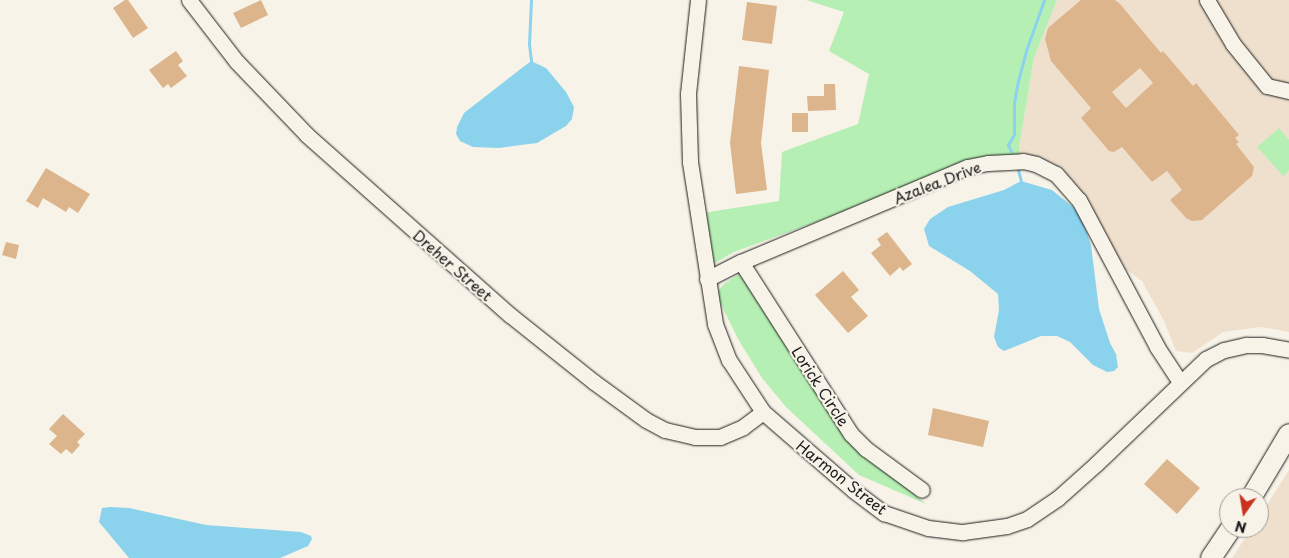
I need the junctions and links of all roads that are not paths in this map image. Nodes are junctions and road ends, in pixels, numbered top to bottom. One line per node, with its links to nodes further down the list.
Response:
1 (189, 0): 9 (street, Dreher Street)
2 (698, 0): 6 (street, Harmon Street)
3 (1207, 0): 4 (street)
4 (1289, 91)
5 (741, 262): 6 (street, Azalea Drive); 8 (street, Azalea Drive); 12 (street, Lorick Circle)
6 (707, 279): 9 (street, Harmon Street)
7 (1289, 350): 8 (street, Harmon Street)
8 (1180, 382): 9 (street, Harmon Street)
9 (763, 412)
10 (1287, 443): 11 (main road)
11 (1257, 488)
12 (922, 490)
13 (1225, 538): 14 (main road)
14 (1212, 558)

